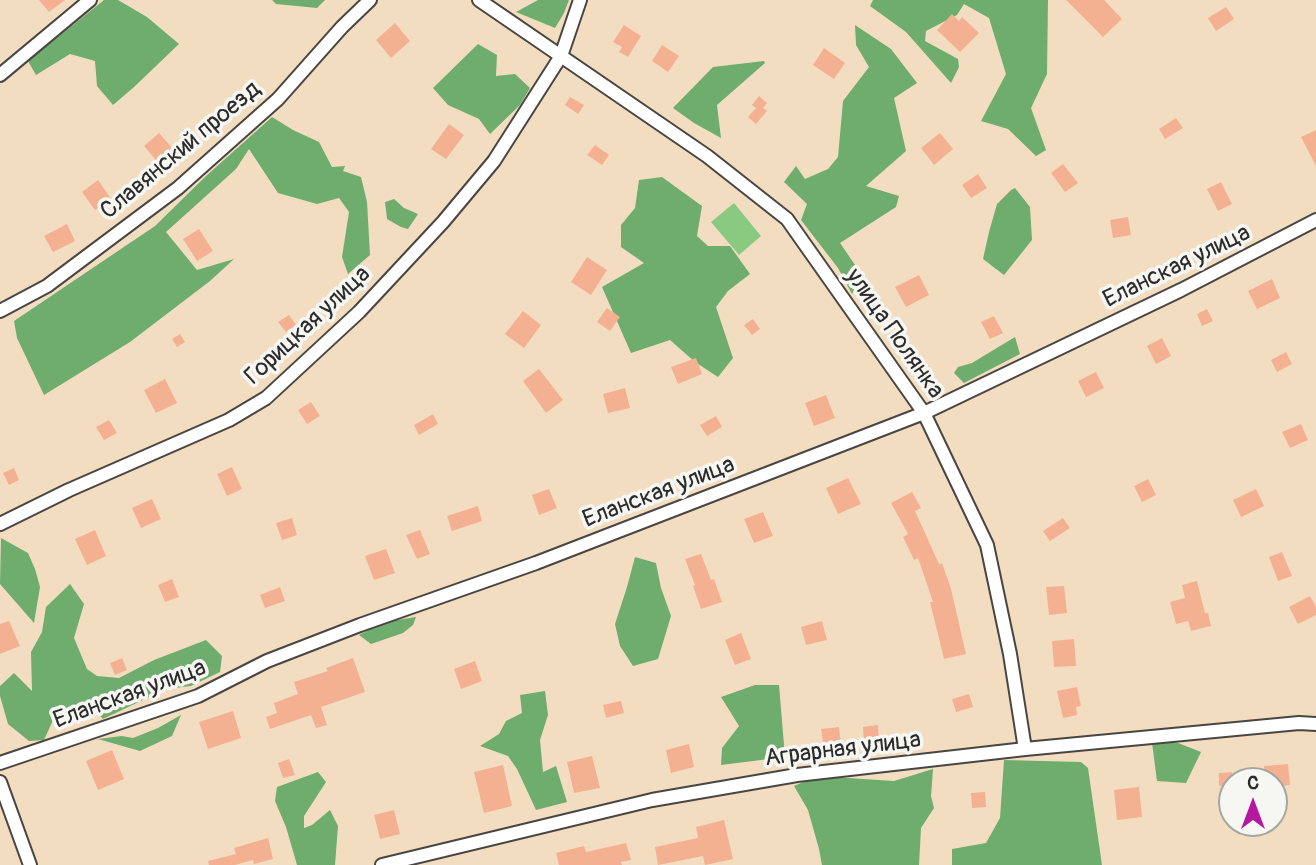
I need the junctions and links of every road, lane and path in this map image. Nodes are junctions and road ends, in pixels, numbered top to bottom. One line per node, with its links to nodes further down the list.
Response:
1 (90, 0): 6 (street)
2 (370, 0): 8 (street, Славянский проезд)
3 (479, 0): 5 (street, улица Полянка)
4 (580, 0): 5 (street)
5 (561, 56): 9 (street, улица Полянка); 10 (street, Горицкая улица)
6 (0, 75)
7 (1316, 220): 9 (street, Еланская улица)
8 (0, 311)
9 (924, 413): 12 (street, улица Полянка); 13 (street, Еланская улица)
10 (0, 524)
11 (1316, 724): 12 (street, Аграрная улица)
12 (1025, 749): 16 (street, Аграрная улица)
13 (0, 763)
14 (0, 782): 15 (street)
15 (30, 865)
16 (382, 865)

